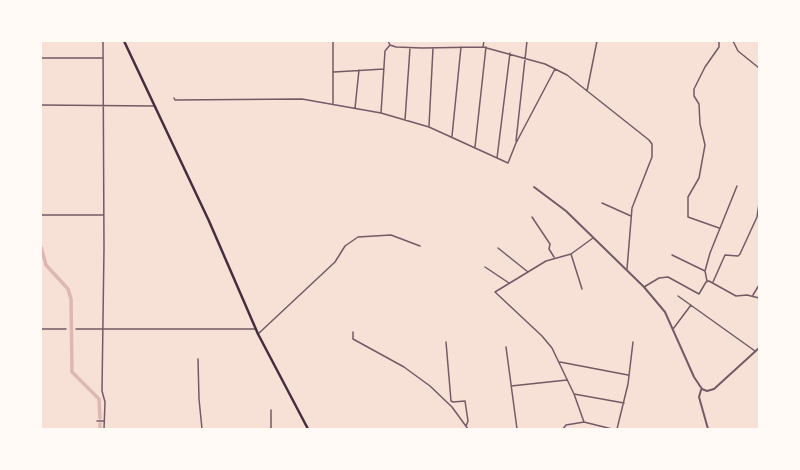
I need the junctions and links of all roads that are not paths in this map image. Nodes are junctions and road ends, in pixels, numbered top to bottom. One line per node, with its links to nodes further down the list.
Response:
1 (103, 41): 19 (street)
2 (124, 41): 30 (main road)
3 (333, 41): 24 (street)
4 (388, 41): 10 (street)
5 (484, 41): 12 (street)
6 (527, 41): 17 (street)
7 (597, 41): 25 (street)
8 (719, 41): 47 (street)
9 (733, 41): 20 (street)
10 (390, 45): 13 (street); 21 (street)
11 (461, 47): 12 (street); 14 (street); 35 (street)
12 (483, 47): 15 (street)
13 (410, 48): 14 (street); 33 (street)
14 (433, 48): 34 (street)
15 (486, 48): 16 (street); 37 (street)
16 (510, 53): 17 (street); 38 (street)
17 (524, 57): 22 (street); 36 (street)
18 (41, 58): 19 (street)
19 (103, 58): 29 (street)
20 (759, 68)
21 (384, 69): 23 (street); 32 (street)
22 (555, 69): 25 (street); 36 (street)
23 (359, 70): 24 (street); 31 (street)
24 (334, 72): 27 (street)
25 (587, 91): 45 (street)
26 (174, 98): 27 (street)
27 (333, 103): 31 (street)
28 (41, 105): 29 (street)
29 (104, 105): 30 (street); 44 (street)
30 (154, 106): 72 (main road)
31 (355, 108): 32 (street)
32 (381, 112): 33 (street)
33 (405, 120): 34 (street)
34 (429, 127): 35 (street)
35 (452, 137): 37 (street)
36 (516, 143): 38 (street)
37 (475, 147): 38 (street)
38 (497, 158)
39 (737, 186): 47 (street)
40 (534, 187): 48 (street)
41 (602, 202): 45 (street)
42 (759, 203): 59 (street)
43 (41, 215): 44 (street)
44 (104, 215): 68 (street)
45 (631, 216): 55 (street)
46 (532, 217): 53 (street)
47 (719, 228): 56 (street)
48 (594, 238): 51 (street); 55 (street)
49 (420, 246): 75 (street)
50 (498, 248): 57 (street)
51 (571, 254): 53 (street); 63 (street)
52 (672, 255): 56 (street)
53 (554, 257): 57 (street)
54 (485, 266): 60 (street)
55 (627, 269): 62 (street)
56 (705, 271): 58 (street)
57 (528, 272): 60 (street)
58 (707, 281): 59 (street); 62 (street)
59 (713, 282): 65 (street)
60 (509, 283): 82 (street)
61 (759, 285): 65 (street)
62 (644, 287): 73 (street)
63 (582, 289)
64 (678, 296): 67 (street)
65 (753, 296): 66 (street)
66 (759, 298)
67 (691, 305): 73 (street); 80 (street)
68 (103, 328): 71 (street); 72 (street); 91 (street)
69 (41, 329): 70 (street)
70 (66, 329)
71 (76, 329)
72 (256, 329): 75 (main road)
73 (673, 329): 86 (street)
74 (353, 332): 93 (street)
75 (258, 334): 97 (main road)
76 (446, 342): 93 (street)
77 (633, 342): 83 (street)
78 (506, 347): 85 (street)
79 (759, 348): 80 (street)
80 (755, 351): 86 (street)
81 (198, 359): 95 (street)
82 (560, 362): 83 (street); 84 (street)
83 (629, 375): 88 (street)
84 (567, 380): 85 (street); 87 (street)
85 (511, 386): 99 (street)
86 (702, 389): 103 (street)
87 (574, 394): 88 (street); 92 (street)
88 (624, 403): 102 (street)
89 (271, 410): 96 (street)
90 (97, 421): 91 (street)
91 (104, 421): 94 (street)
92 (584, 422): 100 (street); 101 (street)
93 (466, 426): 98 (street)
94 (104, 429)
95 (202, 429)
96 (271, 429)
97 (308, 429)
98 (468, 429)
99 (517, 429)
100 (563, 429)
101 (612, 429)
102 (617, 429)
103 (708, 429)

